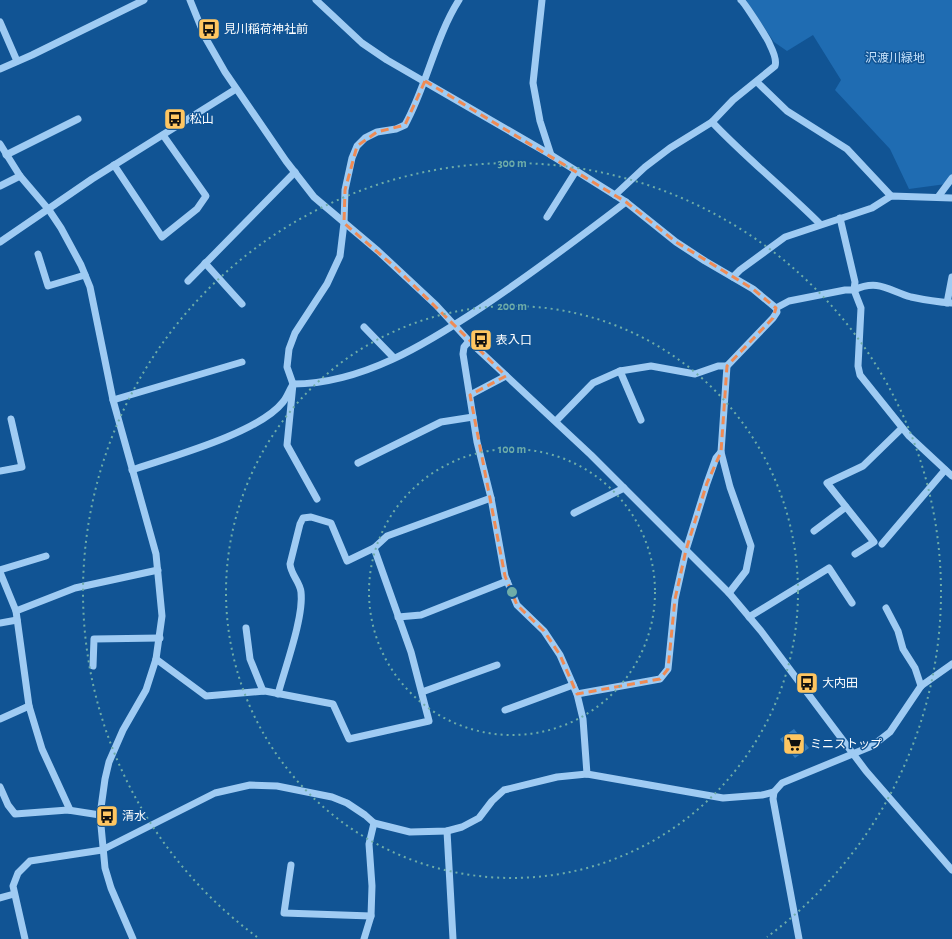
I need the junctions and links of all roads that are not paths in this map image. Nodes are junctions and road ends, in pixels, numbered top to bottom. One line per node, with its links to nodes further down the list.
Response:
1 (144, 0): 8 (street)
2 (190, 0): 12 (street)
3 (316, 0): 10 (street)
4 (459, 0): 10 (street)
5 (542, 0): 18 (street)
6 (741, 0): 11 (street)
7 (0, 22): 8 (street)
8 (17, 62): 9 (street)
9 (0, 69)
10 (425, 81): 18 (street); 33 (street)
11 (757, 82): 14 (street); 26 (street)
12 (236, 89): 15 (street); 21 (street)
13 (78, 119): 17 (street)
14 (712, 122): 25 (street); 34 (street)
15 (163, 135): 19 (street); 19 (street)
16 (0, 144): 17 (street)
17 (6, 155): 22 (street)
18 (551, 155): 20 (street)
19 (114, 165): 30 (street)
20 (576, 171): 25 (street); 31 (street)
21 (295, 172): 33 (street); 37 (street)
22 (20, 176): 24 (street); 30 (street)
23 (952, 178): 27 (street)
24 (0, 186)
25 (615, 195): 29 (street)
26 (891, 196): 27 (street); 32 (street)
27 (938, 197): 28 (street)
28 (952, 198)
29 (626, 202): 39 (street); 46 (street)
30 (49, 210): 35 (street); 38 (street)
31 (547, 217)
32 (840, 218): 34 (street); 42 (street)
33 (344, 223): 46 (street); 54 (street)
34 (820, 224): 39 (street)
35 (0, 242)
36 (38, 254): 38 (street)
37 (205, 263): 41 (street); 44 (street)
38 (85, 275): 56 (street)
39 (734, 277): 45 (street)
40 (952, 277): 43 (street)
41 (188, 281)
42 (854, 290): 43 (street); 45 (street); 61 (street)
43 (950, 303)
44 (242, 304)
45 (776, 308): 51 (street)
46 (454, 325): 48 (street); 49 (street)
47 (364, 327): 49 (street)
48 (469, 341): 53 (street); 55 (street)
49 (393, 357): 54 (street)
50 (242, 362): 56 (street)
51 (727, 366): 52 (street); 62 (street)
52 (620, 371): 59 (street); 60 (street)
53 (506, 376): 55 (street); 60 (street)
54 (293, 384): 65 (street); 70 (street)
55 (470, 395): 57 (street)
56 (113, 400): 65 (street)
57 (473, 417): 63 (street); 69 (street)
58 (11, 419): 64 (street)
59 (641, 420)
60 (556, 421): 68 (street)
61 (902, 428): 66 (street); 71 (street)
62 (721, 452): 76 (street); 83 (street)
63 (358, 463)
64 (0, 470)
65 (132, 470): 79 (street)
66 (944, 470): 67 (street); 74 (street)
67 (952, 476)
68 (624, 488): 72 (street); 76 (street)
69 (491, 498): 75 (street); 82 (street)
70 (317, 499)
71 (846, 507): 73 (street); 77 (street)
72 (574, 513)
73 (814, 531)
74 (882, 544)
75 (374, 548): 87 (street); 101 (street)
76 (686, 550): 83 (street); 102 (street)
77 (855, 554)
78 (46, 556): 80 (street)
79 (158, 570): 86 (street); 92 (street)
80 (0, 571): 81 (street)
81 (1, 579): 86 (street)
82 (506, 581): 87 (street); 97 (street)
83 (729, 593): 88 (street)
84 (852, 603): 88 (street)
85 (886, 608): 98 (street)
86 (16, 611): 89 (street)
87 (398, 617): 100 (street)
88 (749, 617): 106 (street)
89 (17, 620): 90 (street); 103 (street)
90 (0, 623)
91 (246, 628): 99 (street)
92 (160, 638): 93 (street); 96 (street)
93 (156, 659): 99 (street); 111 (street)
94 (952, 664): 98 (street)
95 (497, 665): 100 (street)
96 (93, 666)
97 (573, 685): 102 (street); 104 (street)
98 (921, 686): 106 (street)
99 (263, 691): 101 (street)
100 (422, 692): 101 (street)
101 (278, 694)
102 (577, 694): 107 (street)
103 (28, 706): 105 (street); 110 (street)
104 (505, 710)
105 (0, 719)
106 (853, 755): 109 (street); 116 (street)
107 (587, 774): 109 (street); 113 (street)
108 (0, 787): 110 (street)
109 (774, 792): 124 (street)
110 (70, 810): 111 (street)
111 (100, 815): 114 (street)
112 (374, 823): 113 (street); 114 (street); 119 (street)
113 (447, 831): 123 (street)
114 (102, 850): 117 (street); 121 (street)
115 (291, 865): 119 (street)
116 (952, 870)
117 (14, 894): 118 (street); 120 (street)
118 (0, 898)
119 (371, 916): 122 (street)
120 (25, 939)
121 (133, 939)
122 (364, 939)
123 (453, 939)
124 (798, 939)

